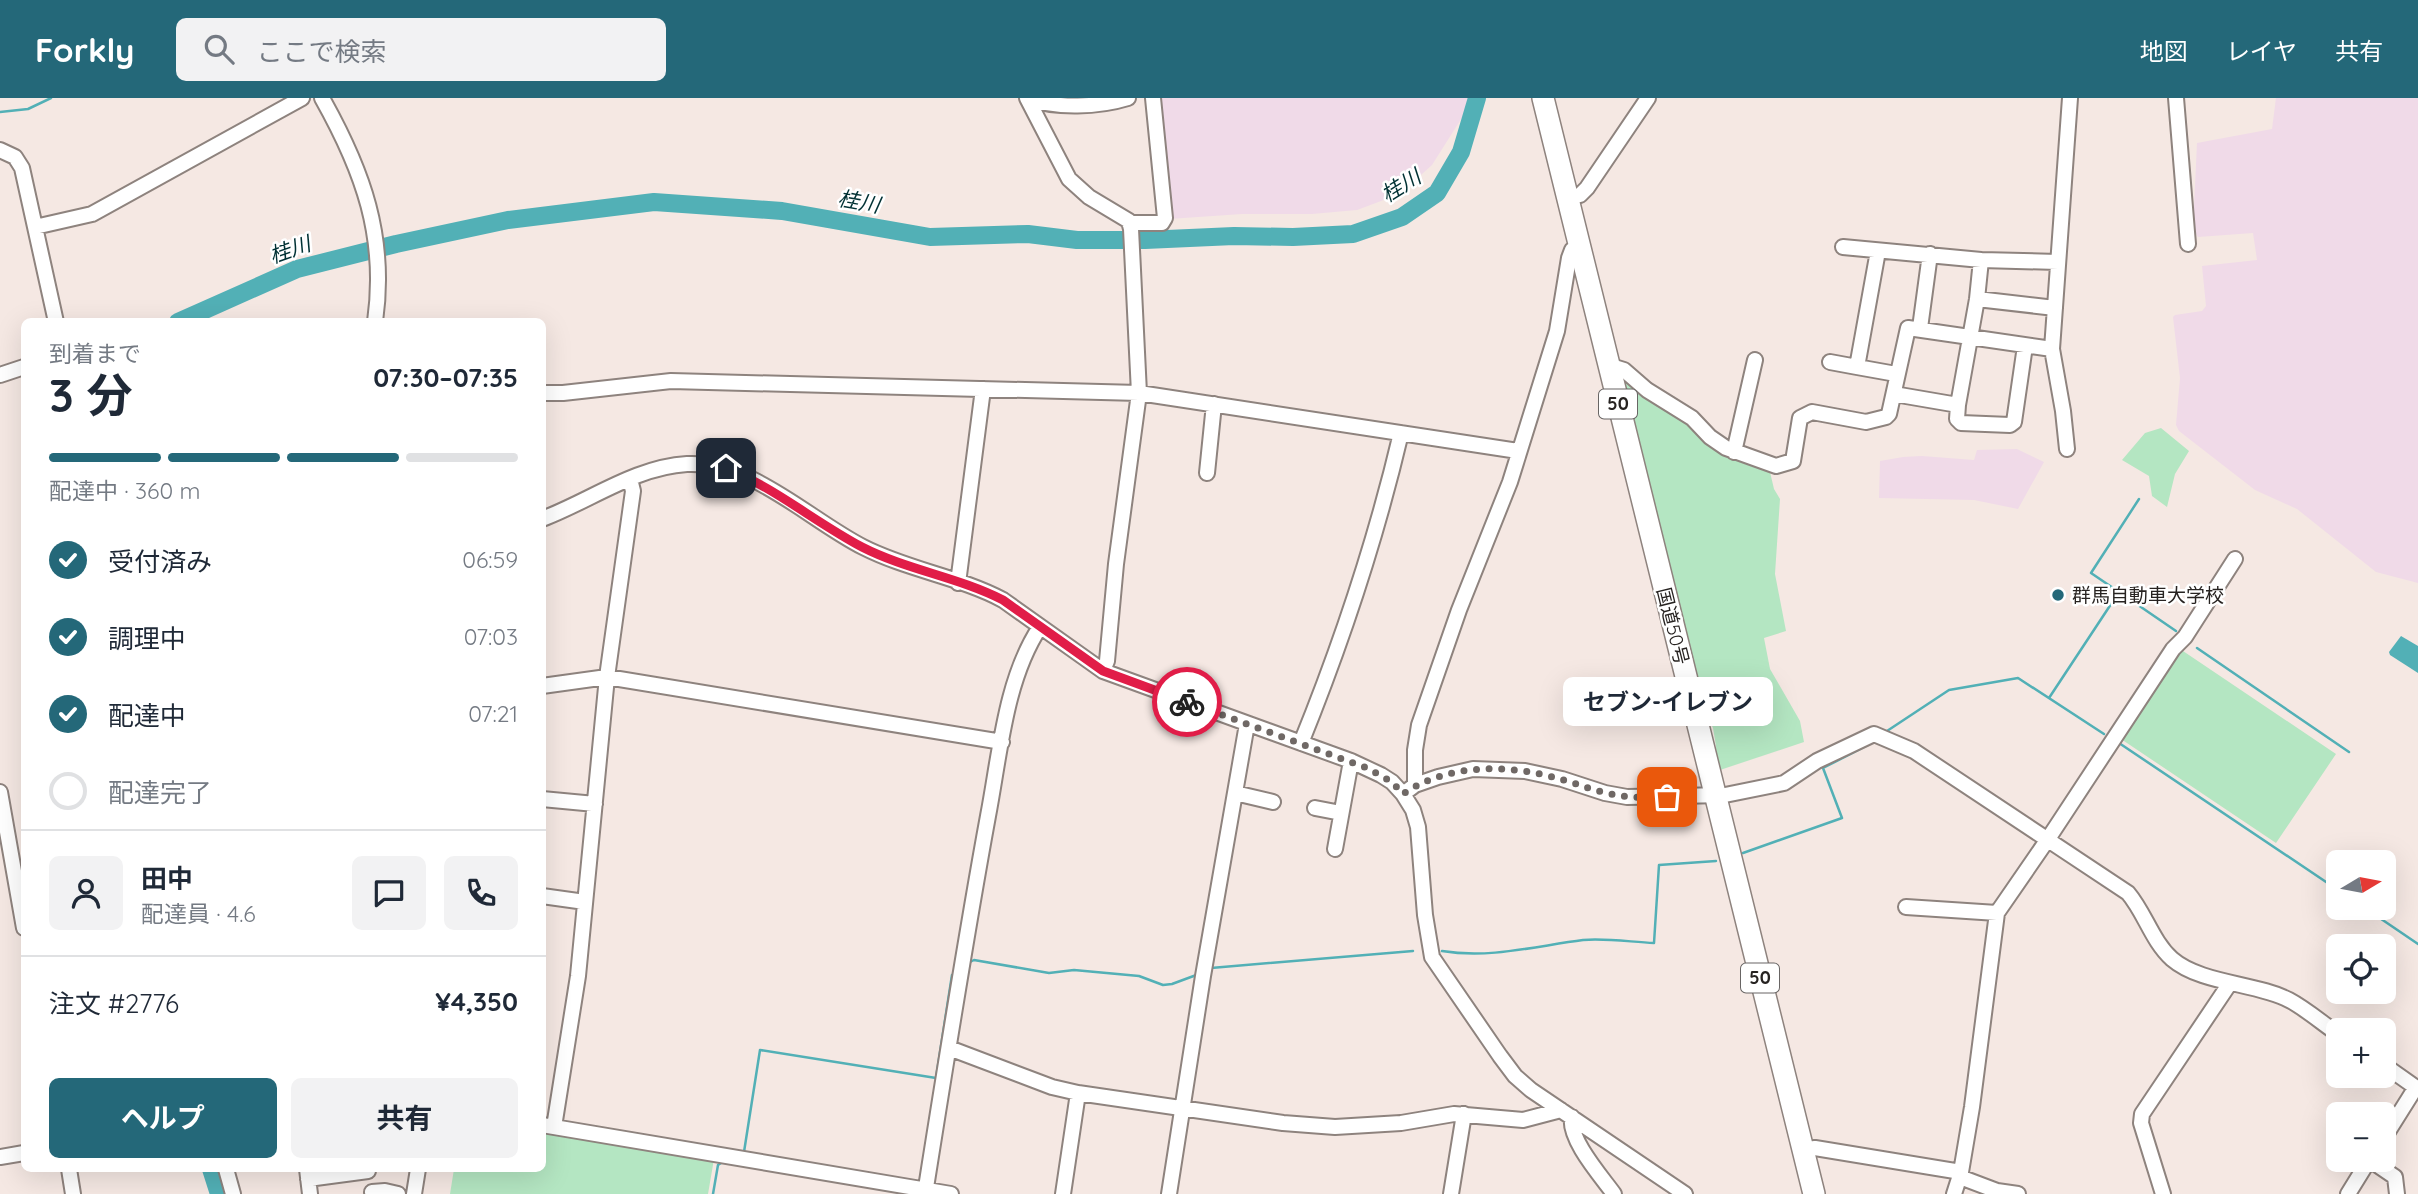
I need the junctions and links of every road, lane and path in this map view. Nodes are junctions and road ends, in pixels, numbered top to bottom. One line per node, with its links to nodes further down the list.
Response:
1 (302, 98): 13 (street)
2 (322, 98): 24 (street)
3 (1027, 98): 4 (street); 12 (street)
4 (1128, 98)
5 (1153, 98): 12 (street)
6 (1543, 98): 11 (highway, 国道50号 / 50)
7 (1648, 98): 11 (street)
8 (2070, 98): 20 (street)
9 (2176, 98): 14 (street)
10 (0, 150): 13 (street)
11 (1567, 198): 15 (highway, 国道50号 / 50)
12 (1130, 226): 38 (street)
13 (35, 227): 23 (street)
14 (2188, 244)
15 (1579, 247): 31 (highway, 国道50号 / 50); 44 (street)
16 (1843, 247): 17 (street)
17 (1878, 251): 18 (street); 32 (street)
18 (1930, 254): 19 (street); 25 (street)
19 (1981, 260): 20 (street); 21 (street)
20 (2058, 262): 22 (street)
21 (1977, 299): 22 (street); 26 (street)
22 (2055, 308): 28 (street)
23 (55, 318)
24 (375, 318)
25 (1920, 328): 26 (street); 35 (street)
26 (1970, 337): 27 (street); 41 (street)
27 (2025, 346): 28 (street); 41 (street)
28 (2052, 349): 43 (street)
29 (1755, 360): 45 (street)
30 (1830, 362): 32 (street)
31 (1608, 365): 45 (street); 62 (highway, 国道50号 / 50)
32 (1857, 367): 35 (street)
33 (21, 368): 34 (street)
34 (0, 374)
35 (1896, 374): 39 (street)
36 (983, 389): 37 (street); 38 (street); 50 (street)
37 (546, 393)
38 (1139, 393): 40 (street); 52 (street)
39 (1894, 394): 41 (street); 45 (street)
40 (1214, 404): 42 (street); 46 (street)
41 (1958, 405)
42 (1401, 433): 44 (street); 57 (street)
43 (2067, 449)
44 (1518, 451): 59 (street)
45 (1734, 452)
46 (1207, 473)
47 (630, 479): 48 (street); 50 (street); 53 (street)
48 (546, 517)
49 (2235, 559): 68 (street)
50 (958, 583): 51 (street)
51 (1040, 627): 52 (street); 56 (street)
52 (1103, 671): 55 (street)
53 (607, 677): 54 (street); 56 (street); 65 (street)
54 (546, 685)
55 (1247, 724): 57 (street); 61 (street)
56 (1002, 741): 78 (street)
57 (1301, 743): 58 (street)
58 (1351, 761): 59 (street); 67 (street)
59 (1409, 789): 62 (street); 84 (street)
60 (0, 792): 70 (street)
61 (1235, 793): 64 (street); 82 (street)
62 (1715, 795): 68 (street); 87 (highway, 国道50号 / 50)
63 (546, 799): 65 (street)
64 (1273, 802)
65 (595, 804): 72 (street)
66 (1315, 808): 67 (street)
67 (1341, 813): 69 (street)
68 (2048, 839): 74 (street); 76 (street)
69 (1335, 849)
70 (6, 862): 75 (street)
71 (546, 897): 72 (street)
72 (585, 902): 86 (street)
73 (1906, 907): 74 (street)
74 (1997, 913): 98 (street)
75 (21, 917)
76 (2230, 983): 77 (street); 115 (street)
77 (2326, 1026)
78 (948, 1048): 81 (street); 99 (street)
79 (2396, 1073): 80 (street)
80 (2417, 1088): 85 (street)
81 (1078, 1093): 82 (street); 107 (street)
82 (1182, 1109): 83 (street); 108 (street)
83 (1464, 1114): 84 (street); 109 (street)
84 (1566, 1114): 110 (street); 111 (street)
85 (2396, 1120)
86 (548, 1126): 99 (street)
87 (1803, 1150): 98 (street); 112 (highway, 国道50号 / 50)
88 (21, 1154): 89 (street)
89 (0, 1157)
90 (69, 1172): 101 (street)
91 (227, 1172): 102 (street)
92 (338, 1172): 97 (street)
93 (368, 1172): 100 (street)
94 (418, 1172): 105 (street)
95 (2362, 1172): 116 (street)
96 (2388, 1172): 117 (street)
97 (307, 1174): 103 (street)
98 (1960, 1175): 113 (street); 114 (street)
99 (925, 1192): 106 (street)
100 (372, 1193): 104 (street)
101 (73, 1194)
102 (233, 1194)
103 (310, 1194)
104 (398, 1194)
105 (414, 1194)
106 (951, 1194)
107 (1063, 1194)
108 (1169, 1194)
109 (1451, 1194)
110 (1614, 1194)
111 (1685, 1194)
112 (1814, 1194)
113 (1954, 1194)
114 (2018, 1194)
115 (2163, 1194)
116 (2348, 1194)
117 (2397, 1194)

